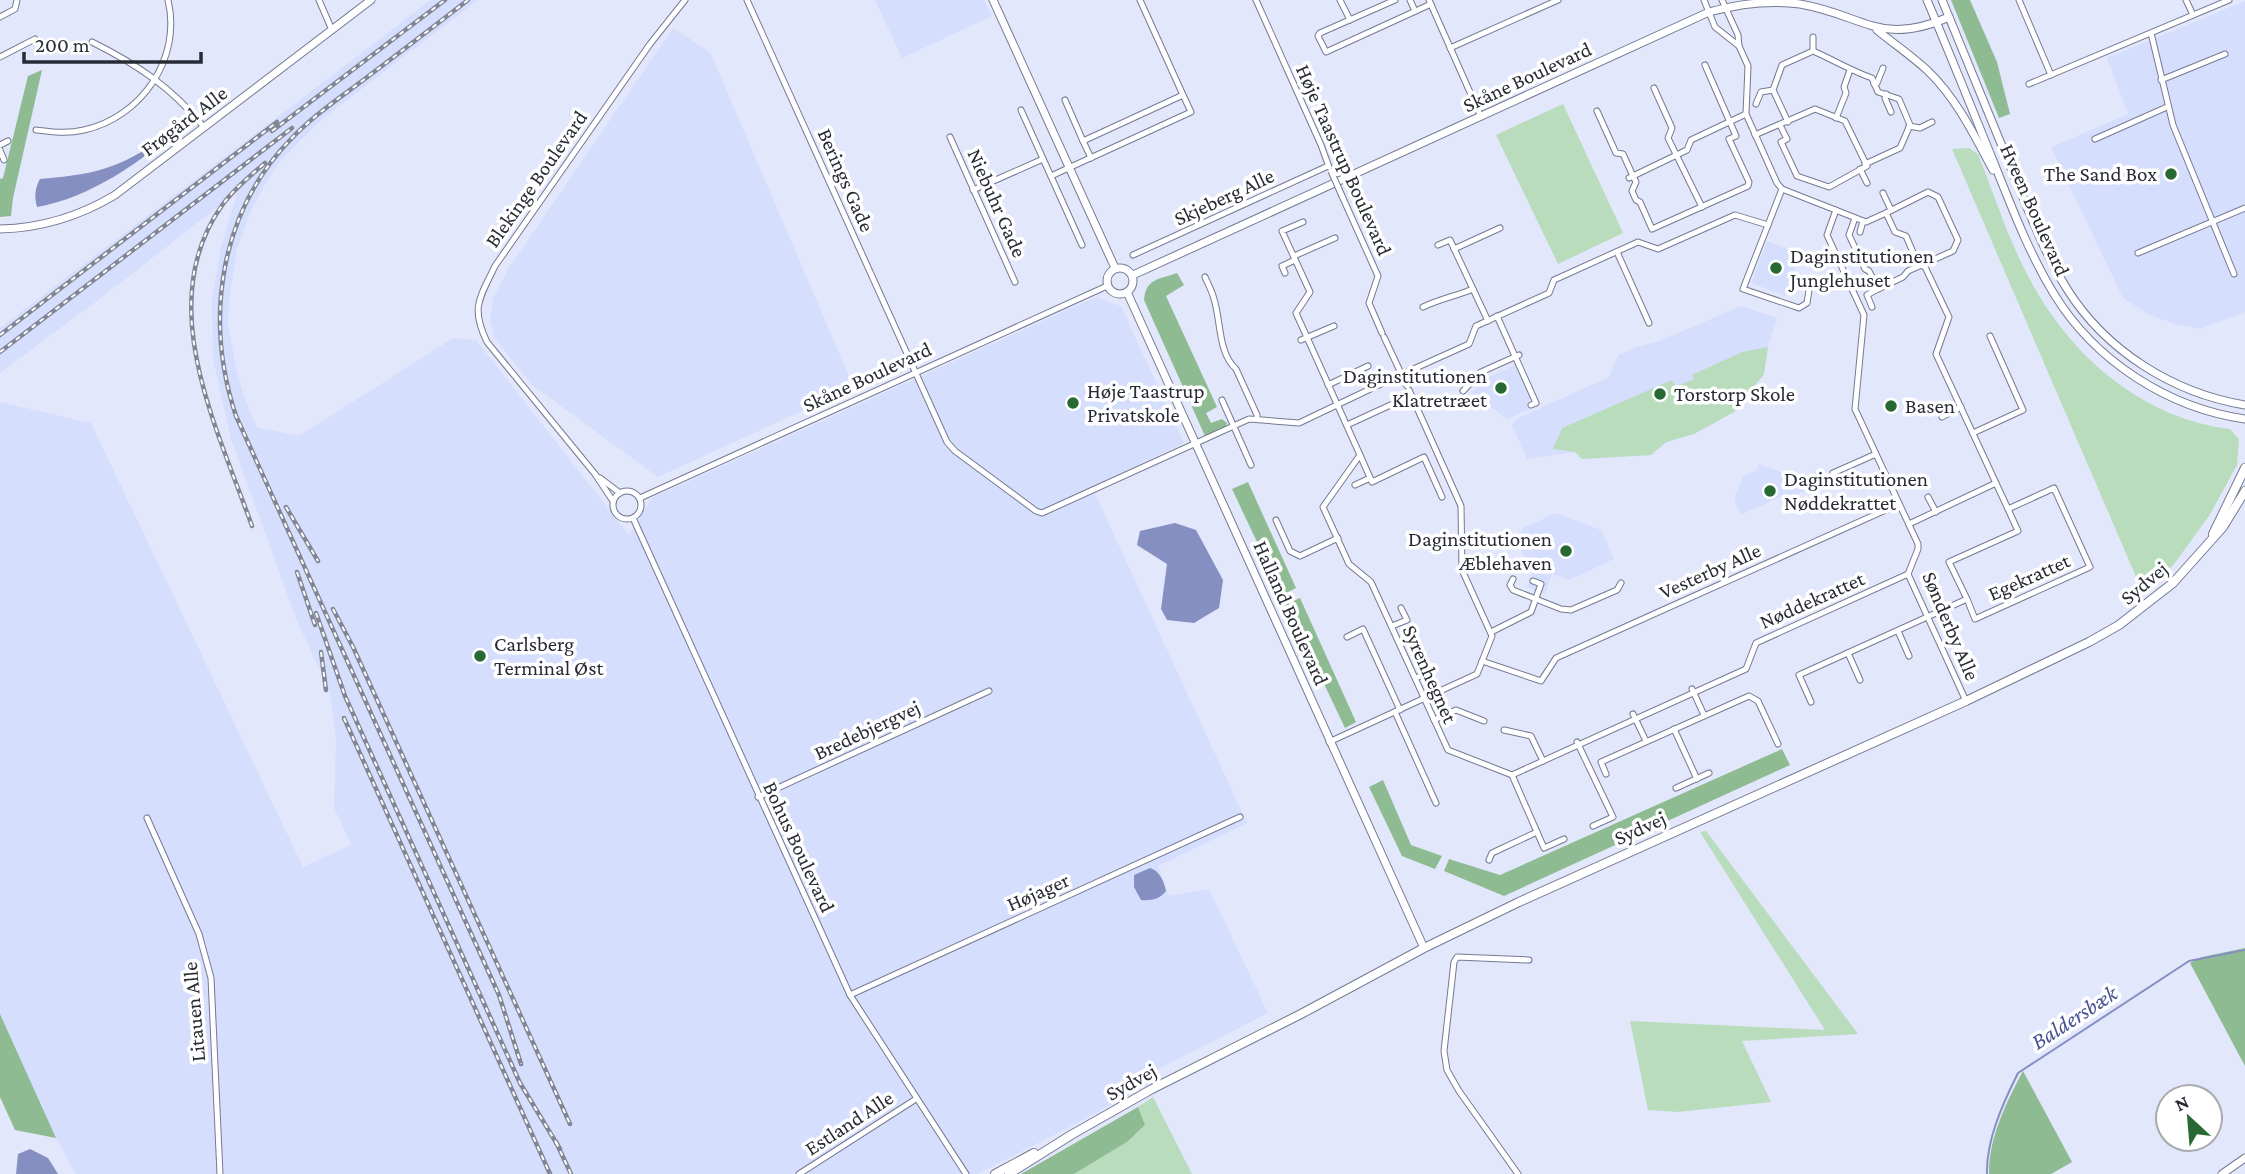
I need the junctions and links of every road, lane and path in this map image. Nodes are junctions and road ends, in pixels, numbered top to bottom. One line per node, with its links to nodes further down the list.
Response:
1 (17, 0): 25 (street)
2 (168, 0): 44 (street)
3 (319, 0): 30 (street)
4 (371, 0): 30 (street, Frøgård Alle)
5 (685, 0): 156 (street, Blekinge Boulevard)
6 (747, 0): 134 (street, Berings Gade)
7 (993, 0): 82 (street)
8 (1140, 0): 51 (street)
9 (1256, 0): 83 (street, Høje Taastrup Boulevard)
10 (1340, 0): 27 (street)
11 (1395, 0): 27 (street)
12 (1410, 0): 22 (street)
13 (1558, 0): 36 (street)
14 (1927, 0): 28 (street, Hveen Boulevard)
15 (1942, 0): 26 (street, Hveen Boulevard)
16 (2019, 0): 43 (street)
17 (2186, 0): 24 (street)
18 (2229, 0): 24 (street)
19 (1705, 1): 23 (street)
20 (1430, 2): 22 (street); 36 (street)
21 (1724, 4): 23 (street, Skåne Boulevard); 29 (street, Skåne Boulevard); 35 (street)
22 (1415, 11): 27 (street)
23 (1709, 12): 35 (street); 59 (street, Skåne Boulevard)
24 (2193, 15): 31 (street)
25 (0, 17)
26 (1949, 17): 28 (street, Skåne Boulevard); 142 (street, Hveen Boulevard)
27 (1350, 20)
28 (1937, 23): 29 (street, Skåne Boulevard); 95 (street, Hveen Boulevard)
29 (1875, 29): 95 (street)
30 (332, 30): 66 (street, Frøgård Alle)
31 (2151, 33): 43 (street); 45 (street)
32 (1813, 37): 37 (street)
33 (36, 39): 39 (street)
34 (92, 42): 44 (street)
35 (1739, 46): 58 (street)
36 (1450, 48): 59 (street)
37 (1813, 51): 42 (street); 49 (street)
38 (2225, 54): 45 (street)
39 (0, 57)
40 (1705, 65): 61 (street)
41 (1883, 68): 46 (street)
42 (1850, 71): 46 (street); 60 (street)
43 (2051, 75): 47 (street)
44 (156, 78): 66 (street); 67 (street)
45 (2161, 80): 54 (street)
46 (1874, 84): 50 (street)
47 (2029, 84)
48 (1654, 88): 75 (street)
49 (1773, 90): 53 (street); 62 (street)
50 (1886, 94): 57 (street); 65 (street)
51 (1183, 95): 71 (street); 76 (street)
52 (1065, 100): 71 (street)
53 (1756, 104)
54 (2167, 107): 70 (street); 99 (street)
55 (1021, 110): 77 (street)
56 (1597, 111): 79 (street)
57 (1891, 112)
58 (1746, 114): 61 (street); 68 (street)
59 (1481, 117): 116 (street, Skåne Boulevard)
60 (1836, 118): 62 (street); 80 (street)
61 (1729, 121): 75 (street); 91 (street)
62 (1788, 122): 64 (street)
63 (1932, 122): 65 (street)
64 (1780, 125): 68 (street); 84 (street)
65 (1909, 126): 80 (street)
66 (204, 127): 102 (street, Frøgård Alle)
67 (36, 130)
68 (1755, 135): 89 (street)
69 (950, 138): 88 (street, Niebuhr Gade)
70 (2095, 139)
71 (1083, 141): 76 (street)
72 (8, 142): 73 (street)
73 (0, 145)
74 (0, 150): 78 (street)
75 (1675, 155): 86 (street); 91 (street)
76 (1091, 158): 82 (street)
77 (1043, 159): 85 (street); 88 (street)
78 (4, 160)
79 (1626, 162): 81 (street); 86 (street)
80 (1866, 163): 84 (street)
81 (1618, 165)
82 (1069, 168): 85 (street); 113 (street)
83 (1330, 169): 110 (street, Skjeberg Alle); 135 (street, Høje Taastrup Boulevard, bridge)
84 (1860, 169): 87 (street)
85 (1051, 176): 105 (street)
86 (1631, 177): 91 (street)
87 (1867, 183)
88 (973, 190): 118 (street, Niebuhr Gade)
89 (1782, 190): 93 (street); 100 (street)
90 (1883, 193): 94 (street)
91 (1702, 207)
92 (2245, 208): 99 (street)
93 (1836, 210): 96 (street); 151 (street, Sønderby Alle)
94 (1889, 211): 97 (street); 112 (street); 112 (street)
95 (2014, 211): 146 (street, Hveen Boulevard)
96 (1855, 218): 97 (street); 122 (street)
97 (1863, 221): 103 (street)
98 (1303, 222): 111 (street)
99 (2213, 222): 109 (street); 115 (street)
100 (1768, 225): 108 (street); 121 (street)
101 (1500, 228): 107 (street)
102 (0, 229)
103 (1860, 232)
104 (1335, 238): 111 (street)
105 (1082, 245)
106 (1438, 245): 107 (street)
107 (1454, 249): 120 (street)
108 (1617, 252): 126 (street); 128 (street)
109 (2138, 253)
110 (1133, 256)
111 (1295, 258): 114 (street); 131 (street)
112 (1923, 265): 122 (street); 143 (street)
113 (1115, 268): 116 (street); 119 (street)
114 (1285, 272)
115 (2234, 274)
116 (1133, 275): 123 (street)
117 (1205, 277): 145 (street)
118 (1015, 282)
119 (1107, 286): 123 (street); 134 (street, Skåne Boulevard)
120 (1473, 289): 124 (street); 127 (street)
121 (1809, 289)
122 (1878, 289): 125 (street)
123 (1127, 292): 150 (street, Halland Boulevard)
124 (1423, 307)
125 (1872, 307)
126 (1497, 316): 127 (street); 132 (street)
127 (1488, 321): 135 (street)
128 (1649, 323)
129 (1334, 326): 131 (street)
130 (1990, 337): 149 (street)
131 (1304, 339): 136 (street)
132 (1517, 356): 137 (street); 141 (street)
133 (1368, 366): 136 (street)
134 (917, 374): 150 (street, Berings Gade); 164 (street, Skåne Boulevard)
135 (1402, 374): 140 (street); 184 (street, Høje Taastrup Boulevard)
136 (1328, 384): 140 (street)
137 (1463, 391)
138 (1222, 400): 148 (street)
139 (1397, 402): 147 (street)
140 (1337, 404): 145 (street); 147 (street)
141 (1531, 405)
142 (2245, 405)
143 (1961, 407): 144 (street); 149 (street)
144 (1942, 417)
145 (1257, 419): 148 (street)
146 (2245, 419)
147 (1347, 425): 152 (street)
148 (1233, 426): 150 (street); 154 (street)
149 (1973, 433): 158 (street)
150 (1195, 444): 204 (street, Halland Boulevard)
151 (1876, 454): 153 (street); 166 (street, Sønderby Alle)
152 (1360, 455): 157 (street); 172 (street, Syrenhegnet)
153 (1835, 462)
154 (1251, 465)
155 (2245, 467): 173 (main road, Sydvej)
156 (595, 474): 161 (street); 165 (street)
157 (1370, 478): 159 (street); 162 (street)
158 (1996, 484): 167 (street); 168 (street)
159 (1355, 485)
160 (2245, 491): 173 (main road, Sydvej)
161 (620, 493): 164 (street); 165 (street)
162 (1442, 497)
163 (1928, 497): 168 (street)
164 (640, 498): 169 (street)
165 (613, 501): 169 (street)
166 (1899, 503): 171 (street, Sønderby Alle); 189 (street, Vesterby Alle)
167 (2008, 509): 178 (street, Egekrattet); 178 (street, Egekrattet)
168 (1936, 512): 171 (street)
169 (633, 518): 214 (street, Bohus Boulevard)
170 (1276, 520): 172 (street)
171 (1909, 524): 174 (street, Sønderby Alle)
172 (1338, 538): 182 (street, Syrenhegnet)
173 (2210, 540): 195 (main road, Sydvej)
174 (1908, 574): 181 (street, Sønderby Alle); 193 (street, Nøddekrattet)
175 (1513, 579): 179 (street)
176 (1533, 581): 179 (street)
177 (1621, 583): 179 (street)
178 (1966, 599): 181 (street, Egekrattet)
179 (1536, 600): 184 (street)
180 (1401, 608): 182 (street)
181 (1928, 617): 183 (street, Egekrattet); 195 (street, Sønderby Alle)
182 (1392, 626): 190 (street, Syrenhegnet)
183 (1898, 631): 186 (street, Egekrattet); 187 (street)
184 (1490, 632): 189 (street)
185 (1348, 637): 197 (street)
186 (1848, 653): 191 (street); 196 (street, Egekrattet)
187 (1909, 656)
188 (1424, 658): 190 (street)
189 (1482, 661): 194 (street)
190 (1416, 678): 194 (street, Syrenhegnet)
191 (1860, 680)
192 (989, 691): 214 (street, Bredebjergvej)
193 (1693, 691): 198 (street); 199 (street)
194 (1425, 698): 197 (street); 200 (street, Syrenhegnet)
195 (1966, 701): 222 (main road, Sydvej)
196 (1811, 702)
197 (1398, 711): 204 (street); 215 (street)
198 (1704, 715): 202 (street); 207 (street)
199 (1634, 716): 205 (street); 206 (street)
200 (1434, 720): 201 (street); 211 (street, Syrenhegnet)
201 (1484, 721)
202 (1674, 729): 205 (street); 212 (street)
203 (1504, 730): 208 (street)
204 (1329, 741): 222 (street, Halland Boulevard)
205 (1646, 741): 210 (street)
206 (1577, 743): 208 (street); 218 (street)
207 (1778, 744)
208 (1543, 761): 211 (street)
209 (1709, 773): 212 (street)
210 (1606, 774)
211 (1512, 775): 219 (street)
212 (1696, 779): 213 (street)
213 (1676, 788)
214 (758, 797): 224 (street, Bohus Boulevard)
215 (1436, 803)
216 (1240, 817): 224 (street, Højager)
217 (147, 818): 228 (street, Litauen Alle)
218 (1594, 826)
219 (1537, 832): 220 (street); 221 (street)
220 (1564, 839)
221 (1489, 860)
222 (1424, 948): 226 (main road, Sydvej)
223 (1530, 960): 233 (street)
224 (850, 995): 225 (street, Bohus Boulevard)
225 (916, 1098): 229 (street, Estland Alle); 230 (street, Bohus Boulevard)
226 (1071, 1135): 231 (main road, Sydvej); 232 (main road, Sydvej)
227 (2245, 1158): 234 (street)
228 (220, 1174)
229 (799, 1174)
230 (966, 1174)
231 (995, 1174)
232 (1009, 1174)
233 (1518, 1174)
234 (2222, 1174)

